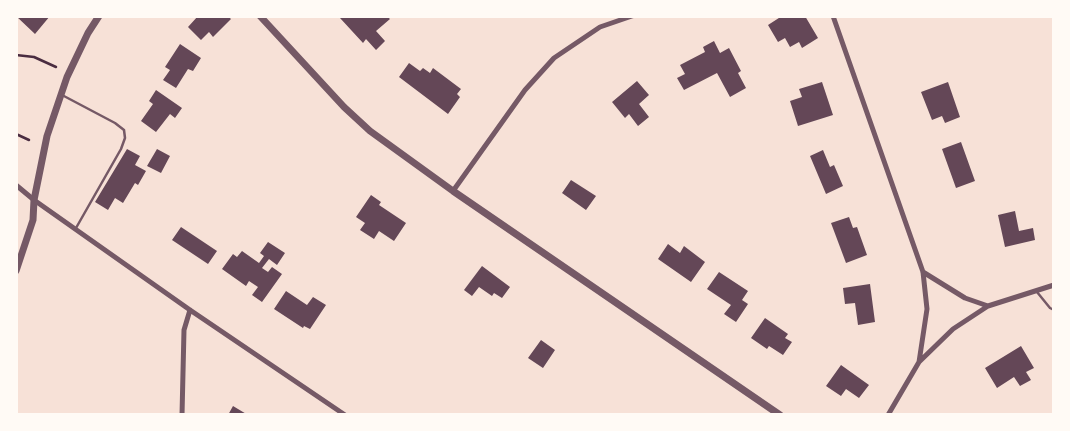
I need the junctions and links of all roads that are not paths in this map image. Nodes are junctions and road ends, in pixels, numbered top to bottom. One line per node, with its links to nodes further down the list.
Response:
1 (99, 16): 5 (street)
2 (260, 16): 7 (street)
3 (632, 16): 7 (street)
4 (833, 16): 11 (street)
5 (61, 95): 8 (street); 9 (lane)
6 (16, 186): 8 (street)
7 (453, 191): 20 (street)
8 (34, 200): 9 (street); 10 (street)
9 (75, 229): 15 (street)
10 (16, 271)
11 (923, 272): 14 (street); 17 (street)
12 (1054, 285): 13 (street)
13 (1036, 290): 14 (street); 16 (lane)
14 (988, 306): 17 (street)
15 (190, 310): 18 (street); 19 (street)
16 (1054, 310)
17 (919, 362): 21 (street)
18 (182, 415)
19 (345, 415)
20 (780, 415)
21 (888, 415)

